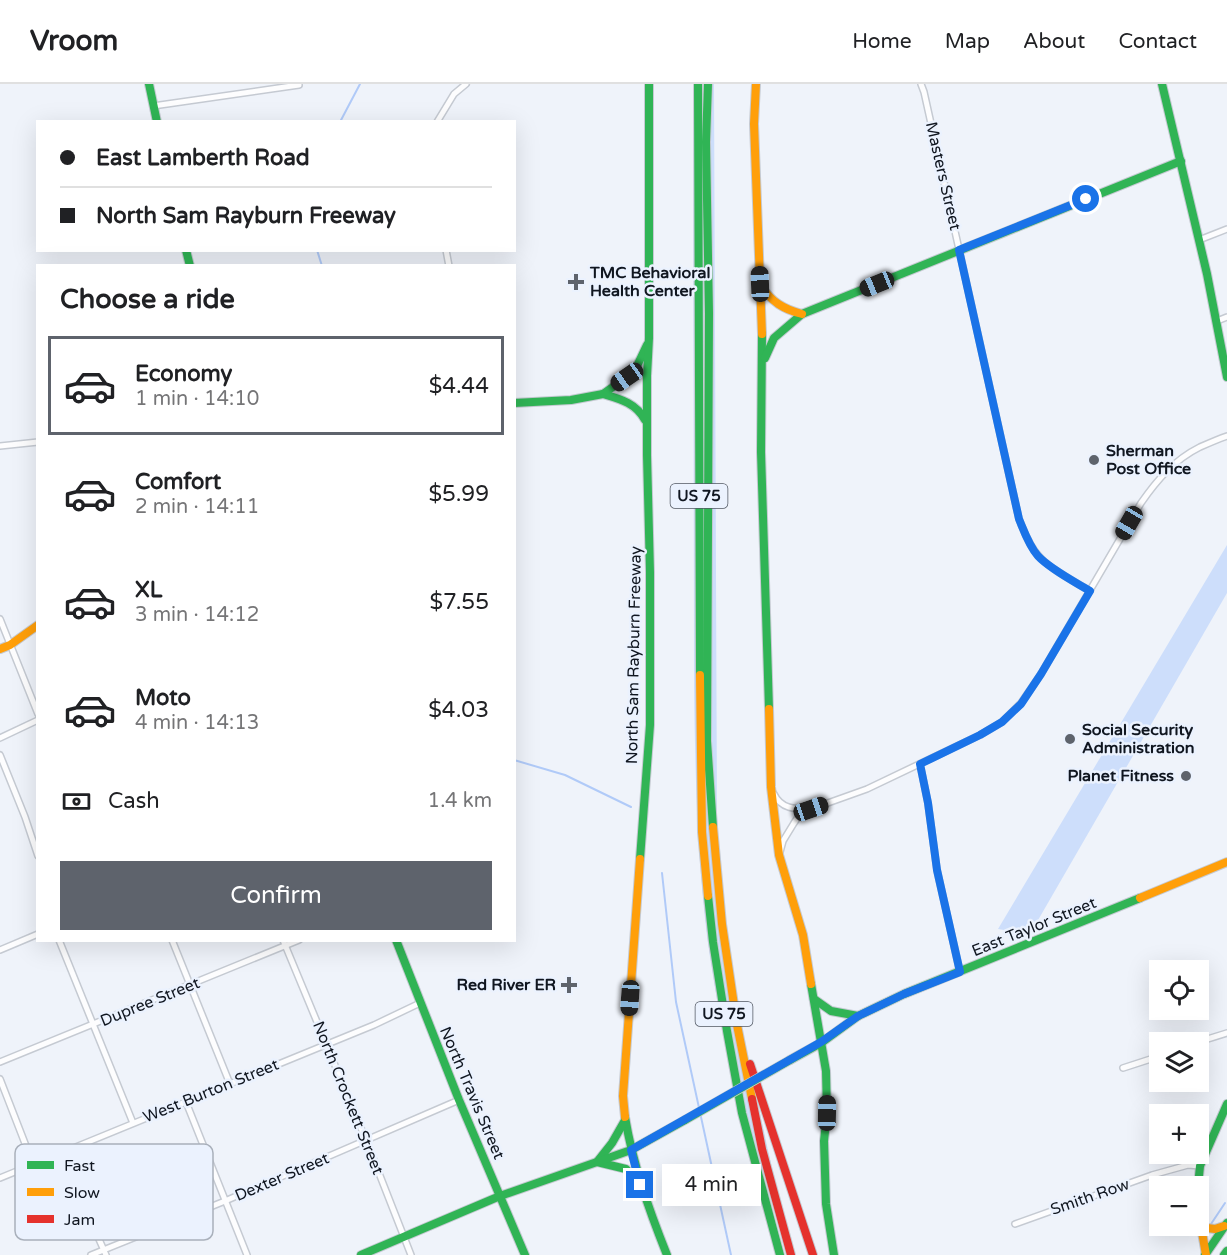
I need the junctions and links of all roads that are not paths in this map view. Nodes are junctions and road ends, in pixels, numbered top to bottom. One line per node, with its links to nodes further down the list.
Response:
1 (149, 84): 10 (main road)
2 (466, 84): 12 (street)
3 (650, 84): 21 (main road, North Sam Rayburn Freeway)
4 (698, 84): 101 (main road, US 75)
5 (756, 84): 17 (main road)
6 (921, 84): 16 (street, Masters Street)
7 (1162, 84): 13 (main road)
8 (298, 85): 10 (street)
9 (709, 85): 57 (main road, US 75)
10 (153, 106): 11 (main road)
11 (156, 120)
12 (438, 120)
13 (1181, 161): 15 (main road); 16 (main road)
14 (1227, 229): 15 (street)
15 (1199, 240): 20 (main road)
16 (959, 250): 18 (main road); 30 (street, Masters Street)
17 (760, 284): 18 (main road); 22 (main road)
18 (802, 314): 22 (main road)
19 (1227, 317): 20 (street)
20 (1217, 321): 23 (main road)
21 (649, 338): 24 (main road); 26 (main road, North Sam Rayburn Freeway)
22 (762, 365): 40 (main road)
23 (1227, 377)
24 (603, 394): 25 (main road); 26 (main road)
25 (516, 403)
26 (647, 425): 70 (main road, North Sam Rayburn Freeway)
27 (1227, 436): 30 (street)
28 (36, 442): 29 (street)
29 (0, 446)
30 (1090, 591): 39 (street)
31 (0, 619): 33 (street)
32 (36, 626): 33 (main road)
33 (10, 645): 34 (main road); 35 (street)
34 (0, 649)
35 (36, 709)
36 (36, 721): 37 (street)
37 (0, 738)
38 (0, 755): 42 (street)
39 (920, 764): 41 (street); 51 (street)
40 (771, 787): 41 (street); 43 (main road)
41 (811, 809): 43 (street)
42 (36, 850)
43 (779, 855): 53 (main road)
44 (1227, 862): 51 (main road, East Taylor Street)
45 (36, 935): 50 (street)
46 (60, 942): 56 (street)
47 (173, 942): 52 (street)
48 (397, 942): 54 (main road, North Travis Street)
49 (285, 943): 52 (street, Dupree Street); 61 (street, North Crockett Street)
50 (0, 950)
51 (960, 972): 55 (main road, East Taylor Street)
52 (190, 986): 56 (street, Dupree Street); 66 (street)
53 (814, 999): 55 (main road); 60 (main road)
54 (420, 1003): 61 (street, West Burton Street); 67 (main road, North Travis Street)
55 (858, 1016): 60 (main road, East Taylor Street)
56 (93, 1025): 63 (street, Dupree Street); 71 (street)
57 (737, 1025): 102 (main road, US 75); 103 (main road)
58 (1227, 1033): 59 (street)
59 (1209, 1039)
60 (821, 1042): 76 (main road, East Taylor Street, bridge); 104 (main road)
61 (325, 1044): 66 (street, West Burton Street); 72 (street, North Crockett Street)
62 (1149, 1060): 64 (street)
63 (0, 1062)
64 (1123, 1068)
65 (0, 1079): 73 (street)
66 (230, 1084): 68 (street, West Burton Street)
67 (459, 1100): 72 (street, Dexter Street); 84 (main road, North Travis Street)
68 (186, 1102): 71 (street, West Burton Street); 75 (street)
69 (1227, 1104): 78 (main road)
70 (624, 1121): 76 (main road, North Sam Rayburn Freeway); 77 (main road)
71 (133, 1123): 74 (street, West Burton Street)
72 (366, 1140): 85 (street, Dexter Street); 91 (street, North Crockett Street)
73 (25, 1144)
74 (81, 1144)
75 (203, 1144)
76 (631, 1150): 77 (main road, East Taylor Street); 83 (main road, North Sam Rayburn Freeway)
77 (597, 1162): 83 (main road); 84 (main road, East Taylor Street)
78 (1200, 1166): 81 (main road); 87 (street, Smith Row)
79 (213, 1171): 85 (street)
80 (15, 1172): 82 (street, West Burton Street)
81 (1199, 1176)
82 (0, 1178)
83 (640, 1185): 100 (main road, North Sam Rayburn Freeway)
84 (500, 1196): 91 (main road, East Taylor Street); 99 (main road, North Travis Street)
85 (225, 1201): 86 (street, Dexter Street); 96 (street)
86 (213, 1206)
87 (1015, 1224)
88 (1226, 1224): 89 (main road); 105 (main road)
89 (1209, 1228)
90 (1202, 1236): 105 (main road)
91 (404, 1237): 97 (main road, East Taylor Street); 98 (street, North Crockett Street)
92 (132, 1240): 94 (street, Dexter Street)
93 (1227, 1251): 106 (main road)
94 (104, 1252): 95 (street, Dexter Street)
95 (91, 1255)
96 (247, 1255)
97 (361, 1255)
98 (411, 1255)
99 (525, 1255)
100 (667, 1255)
101 (780, 1255)
102 (790, 1255)
103 (813, 1255)
104 (834, 1255)
105 (1206, 1255)
106 (1224, 1255)

